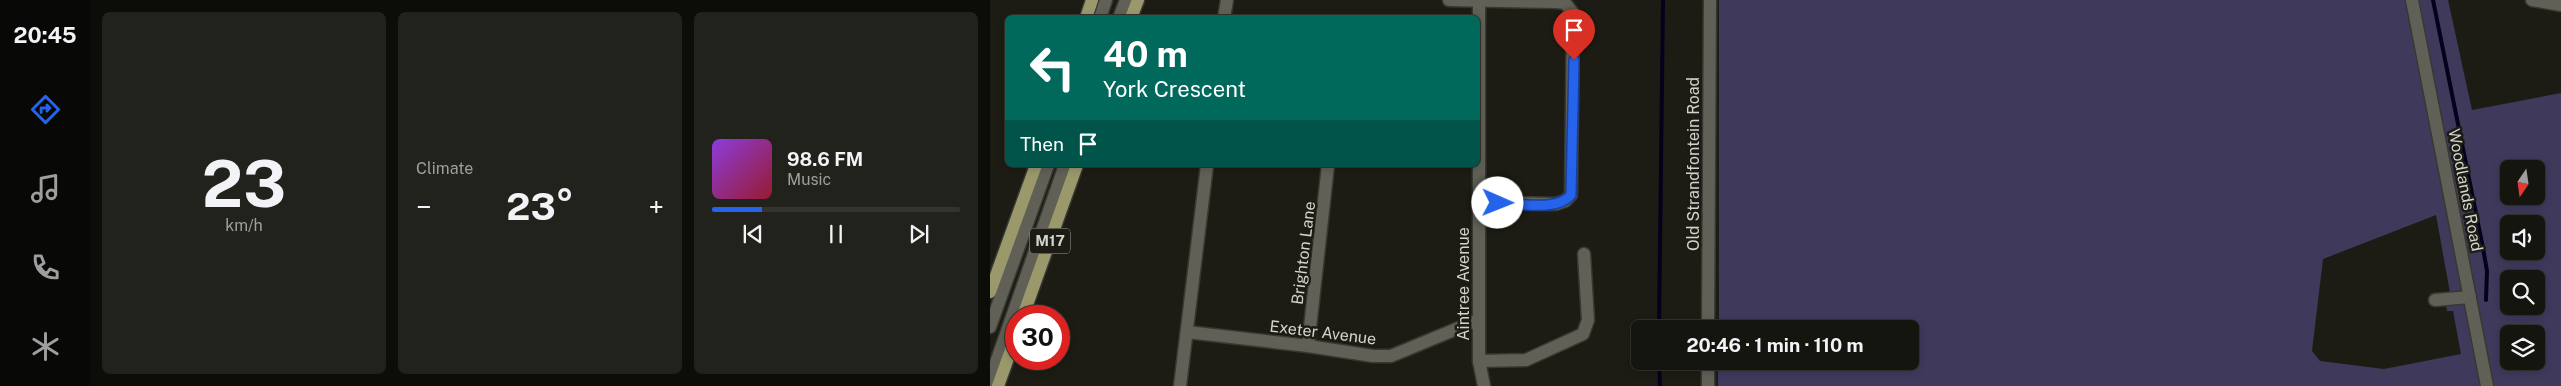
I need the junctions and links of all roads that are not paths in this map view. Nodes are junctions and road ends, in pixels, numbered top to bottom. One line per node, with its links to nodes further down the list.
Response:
1 (1092, 0): 12 (main road)
2 (1106, 0): 13 (street)
3 (1126, 0): 14 (street)
4 (1138, 0): 15 (main road)
5 (1228, 0): 16 (street)
6 (1449, 0): 10 (street)
7 (1710, 0): 32 (street, Old Strandfontein Road)
8 (2412, 0): 28 (street, Woodlands Road)
9 (2532, 0): 11 (street)
10 (1479, 1): 17 (street, Aintree Avenue); 25 (street)
11 (2561, 5)
12 (1087, 15)
13 (1101, 15)
14 (1120, 15)
15 (1132, 15)
16 (1225, 15)
17 (1479, 15)
18 (1035, 167): 27 (main road, M17)
19 (1047, 167): 33 (street)
20 (1064, 167): 39 (street)
21 (1075, 167): 30 (main road, M17)
22 (1207, 167): 34 (street)
23 (1328, 167): 35 (street, Brighton Lane)
24 (1479, 167): 25 (street, Aintree Avenue)
25 (1479, 202): 31 (street, Aintree Avenue)
26 (1584, 254): 36 (street)
27 (990, 292)
28 (2470, 297): 29 (street); 44 (street, Woodlands Road)
29 (2435, 300)
30 (1027, 305)
31 (1478, 320): 35 (street, Exeter Avenue); 36 (street, Aintree Avenue)
32 (1708, 320)
33 (990, 328)
34 (1187, 332): 35 (street, Exeter Avenue); 41 (street)
35 (1308, 346)
36 (1479, 361): 42 (street, Aintree Avenue)
37 (1005, 367): 40 (main road)
38 (1708, 370): 43 (street)
39 (990, 380)
40 (998, 386)
41 (1180, 386)
42 (1484, 386)
43 (1708, 386)
44 (2487, 386)

